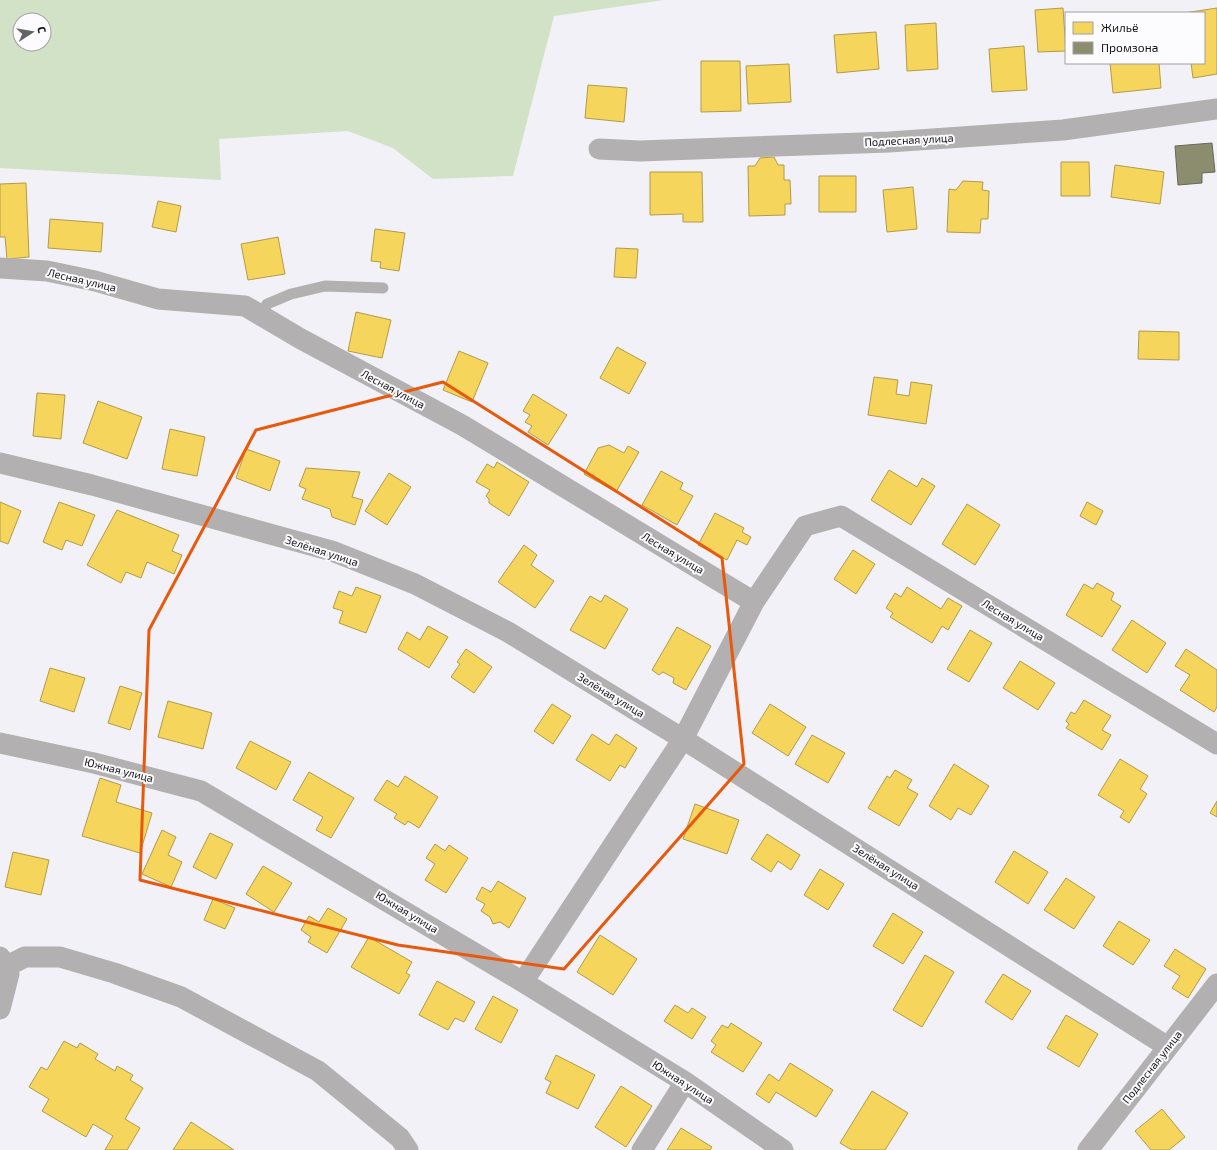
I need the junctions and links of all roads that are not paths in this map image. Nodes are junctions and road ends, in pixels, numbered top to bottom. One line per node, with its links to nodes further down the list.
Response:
1 (1217, 110): 2 (street, Подлесная улица)
2 (599, 149)
3 (0, 268): 5 (street, Лесная улица)
4 (383, 288): 5 (lane)
5 (262, 315): 7 (street, Лесная улица)
6 (0, 463): 8 (street, Зелёная улица)
7 (754, 602): 8 (street); 10 (street, Лесная улица)
8 (683, 738): 12 (street); 15 (street, Зелёная улица)
9 (0, 743): 12 (street, Южная улица)
10 (1217, 744)
11 (3, 962): 14 (street); 17 (street)
12 (523, 982): 16 (street, Южная улица)
13 (1217, 984): 15 (street, Подлесная улица)
14 (0, 1010)
15 (1168, 1046): 20 (street, Подлесная улица)
16 (685, 1082): 18 (street); 19 (street, Южная улица)
17 (408, 1150)
18 (642, 1150)
19 (783, 1150)
20 (1088, 1150)

